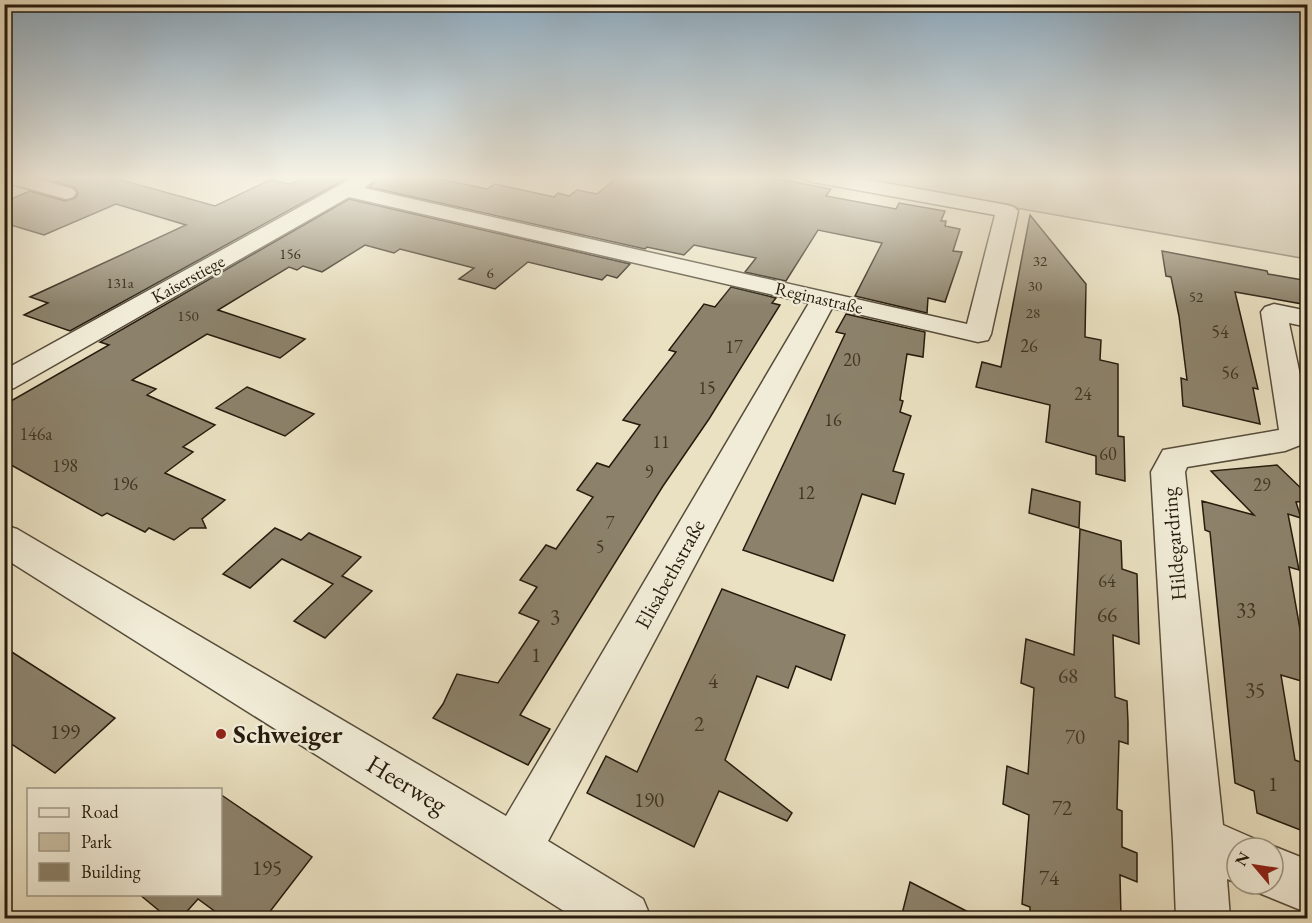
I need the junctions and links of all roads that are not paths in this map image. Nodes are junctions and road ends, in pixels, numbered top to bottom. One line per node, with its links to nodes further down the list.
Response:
1 (293, 219): 6 (street, Kaiserstiege)
2 (473, 219): 4 (street, Reginastraße)
3 (1005, 219): 4 (street, Reginastraße)
4 (824, 299): 9 (street, Elisabethstraße)
5 (1308, 319): 8 (street, Hildegardring)
6 (4, 382)
7 (4, 539): 9 (street, Heerweg)
8 (1218, 849): 13 (street, Hildegardring)
9 (515, 850): 12 (street, Heerweg)
10 (1285, 877): 11 (street)
11 (1308, 887)
12 (624, 918)
13 (1203, 918)

